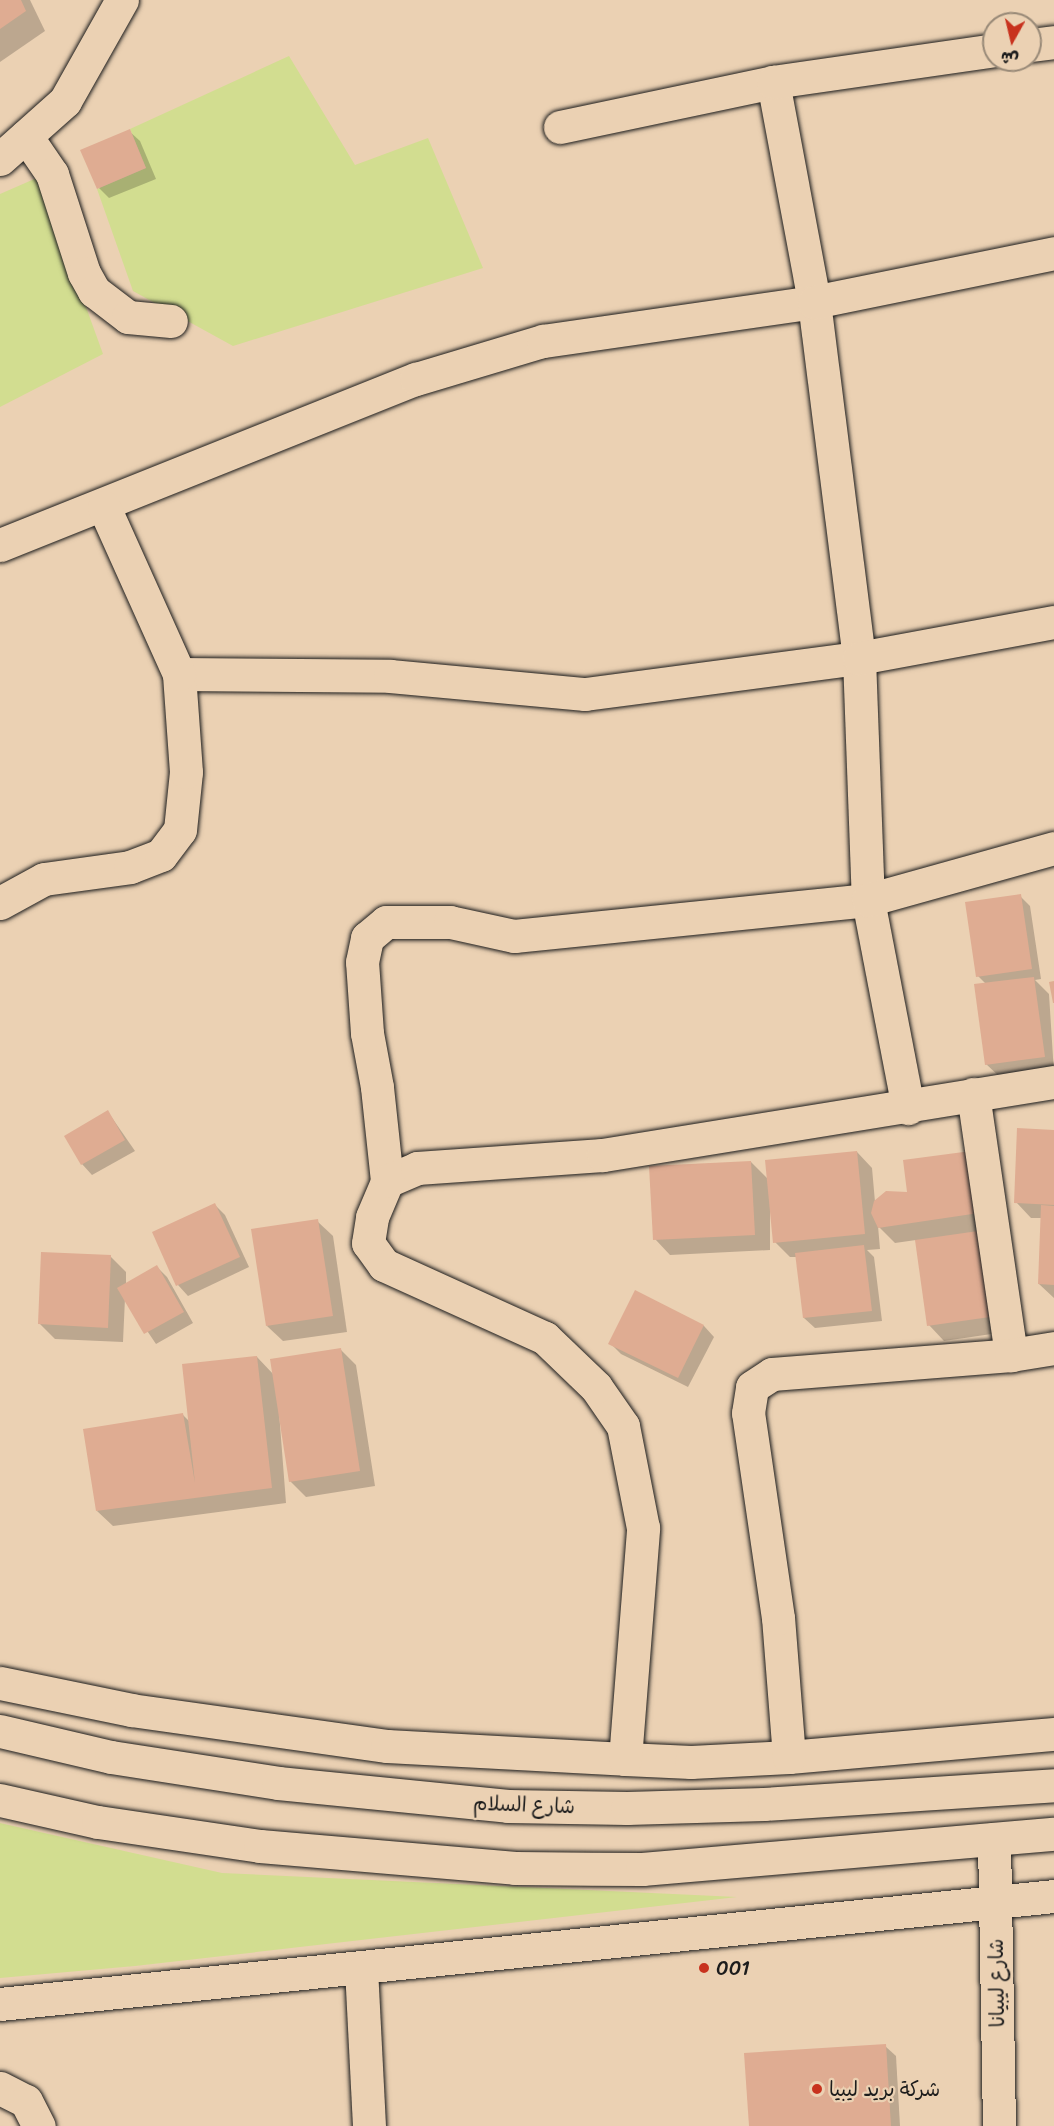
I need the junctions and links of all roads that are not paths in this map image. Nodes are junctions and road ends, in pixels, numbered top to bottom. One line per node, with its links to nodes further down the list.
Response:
1 (122, 0): 5 (main road)
2 (982, 52): 3 (main road)
3 (773, 82): 4 (main road); 8 (main road)
4 (560, 127)
5 (26, 136): 6 (main road); 9 (main road)
6 (0, 159)
7 (1054, 253): 8 (main road)
8 (814, 302): 10 (main road); 13 (main road)
9 (171, 321)
10 (104, 507): 11 (main road); 14 (main road)
11 (0, 545)
12 (1054, 622): 13 (main road)
13 (859, 658): 14 (main road); 16 (main road)
14 (179, 674): 17 (main road)
15 (1054, 848): 16 (main road)
16 (868, 900): 20 (main road); 21 (main road)
17 (0, 903)
18 (1054, 1082): 19 (main road)
19 (973, 1095): 20 (main road); 23 (main road)
20 (908, 1108): 21 (main road)
21 (387, 1181): 28 (main road)
22 (1054, 1348): 23 (main road)
23 (1011, 1355): 27 (main road)
24 (0, 1683): 28 (main road)
25 (0, 1731): 29 (main road, شارع السلام)
26 (1054, 1734): 27 (main road)
27 (789, 1757): 28 (main road)
28 (625, 1759)
29 (1054, 1785)
30 (0, 1800): 32 (main road)
31 (1054, 1834): 32 (main road)
32 (994, 1839): 34 (main road, شارع ليبيانا)
33 (1054, 1896): 34 (main road)
34 (996, 1901): 35 (main road); 40 (main road, شارع ليبيانا)
35 (361, 1968): 36 (main road); 39 (main road)
36 (0, 2004)
37 (0, 2088): 38 (main road)
38 (39, 2126)
39 (369, 2126)
40 (999, 2126)

